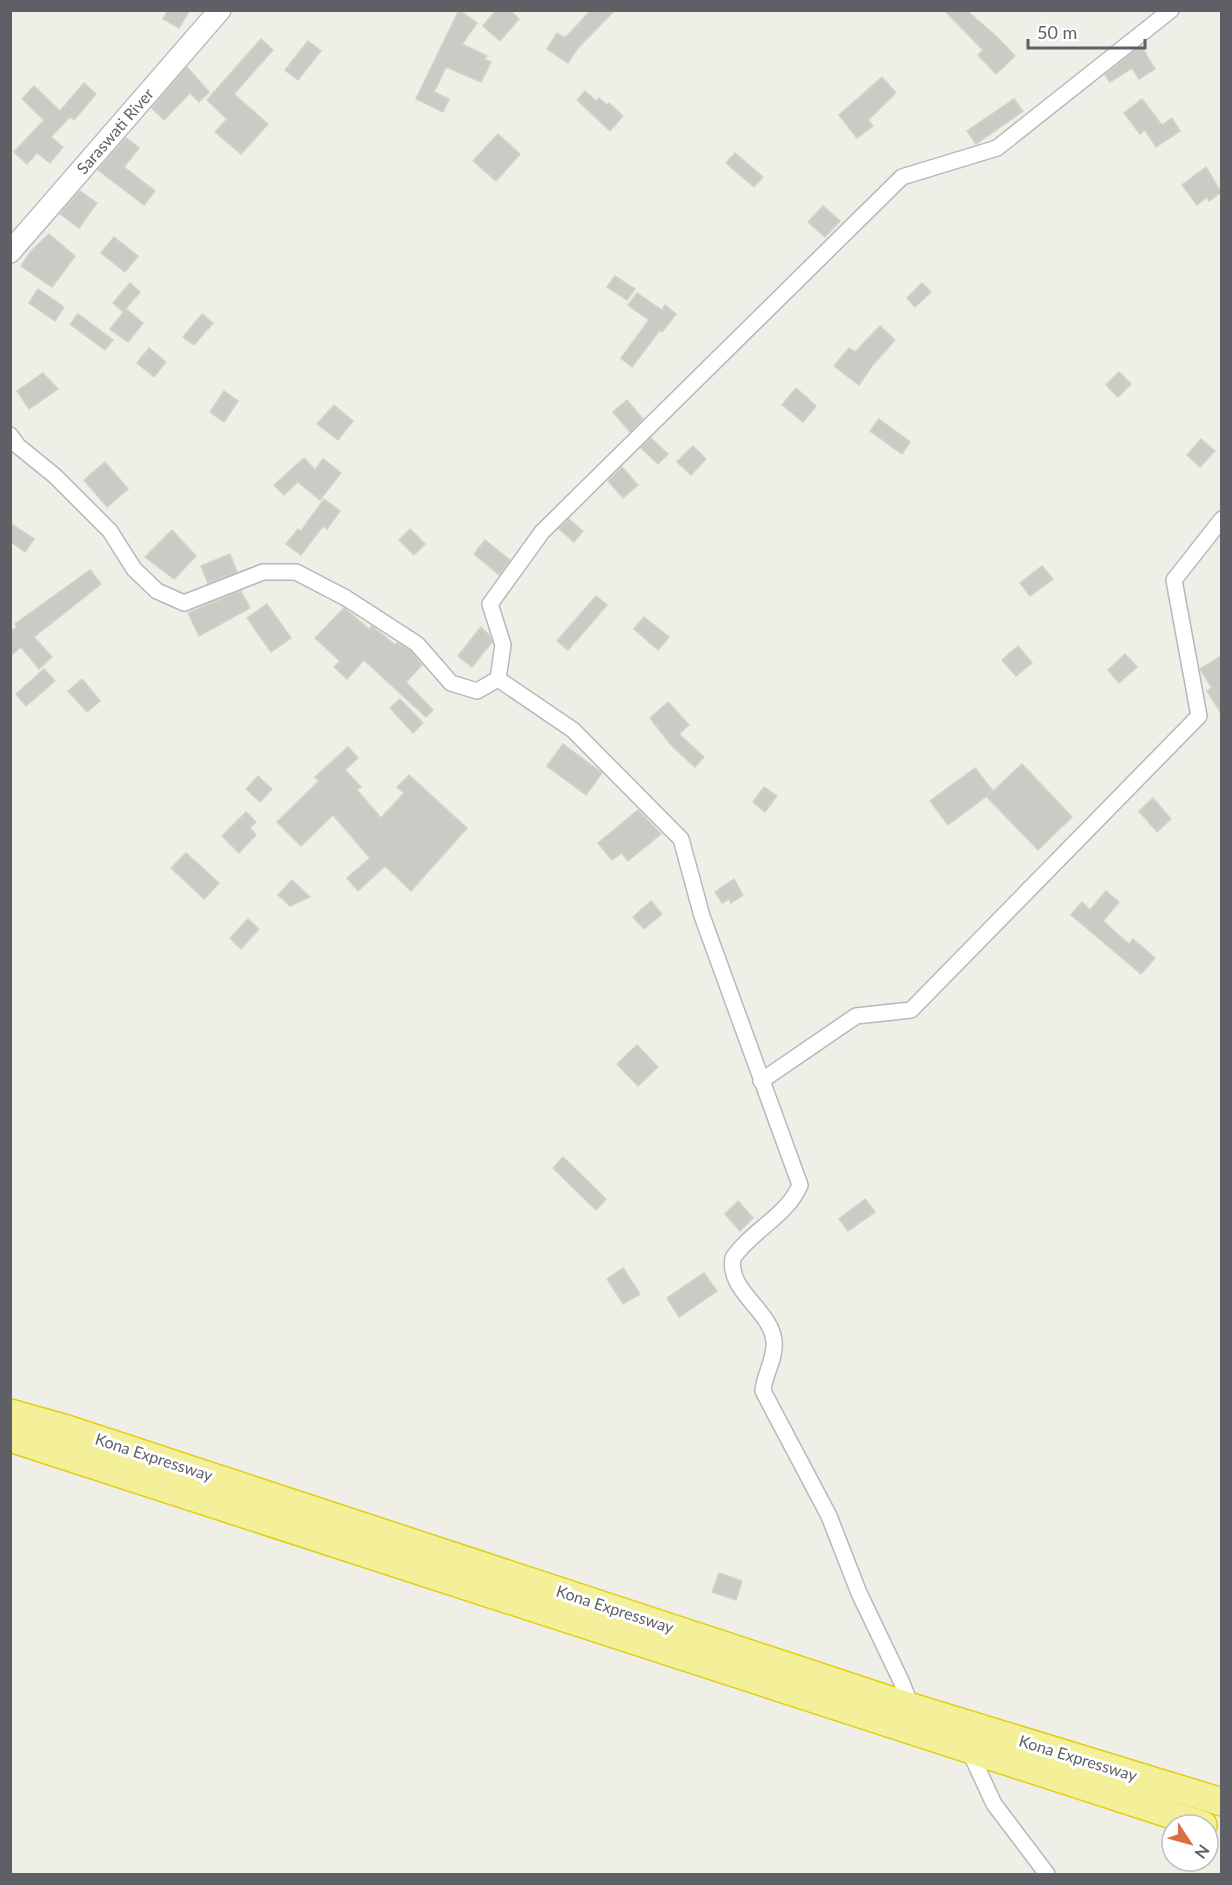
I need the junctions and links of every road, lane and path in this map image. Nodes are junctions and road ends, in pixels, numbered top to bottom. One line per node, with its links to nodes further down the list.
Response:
1 (220, 10): 3 (main road, Saraswati River)
2 (1171, 10): 6 (street)
3 (10, 252)
4 (10, 435): 6 (street)
5 (1221, 519): 7 (street)
6 (498, 679): 7 (street)
7 (761, 1081): 10 (street)
8 (10, 1413): 10 (highway, Kona Expressway)
9 (10, 1438): 10 (highway, Kona Expressway)
10 (905, 1717): 11 (highway, Kona Expressway); 12 (highway, Kona Expressway)
11 (969, 1750): 13 (highway, Kona Expressway); 14 (street)
12 (1221, 1802)
13 (1166, 1813)
14 (1047, 1875)

